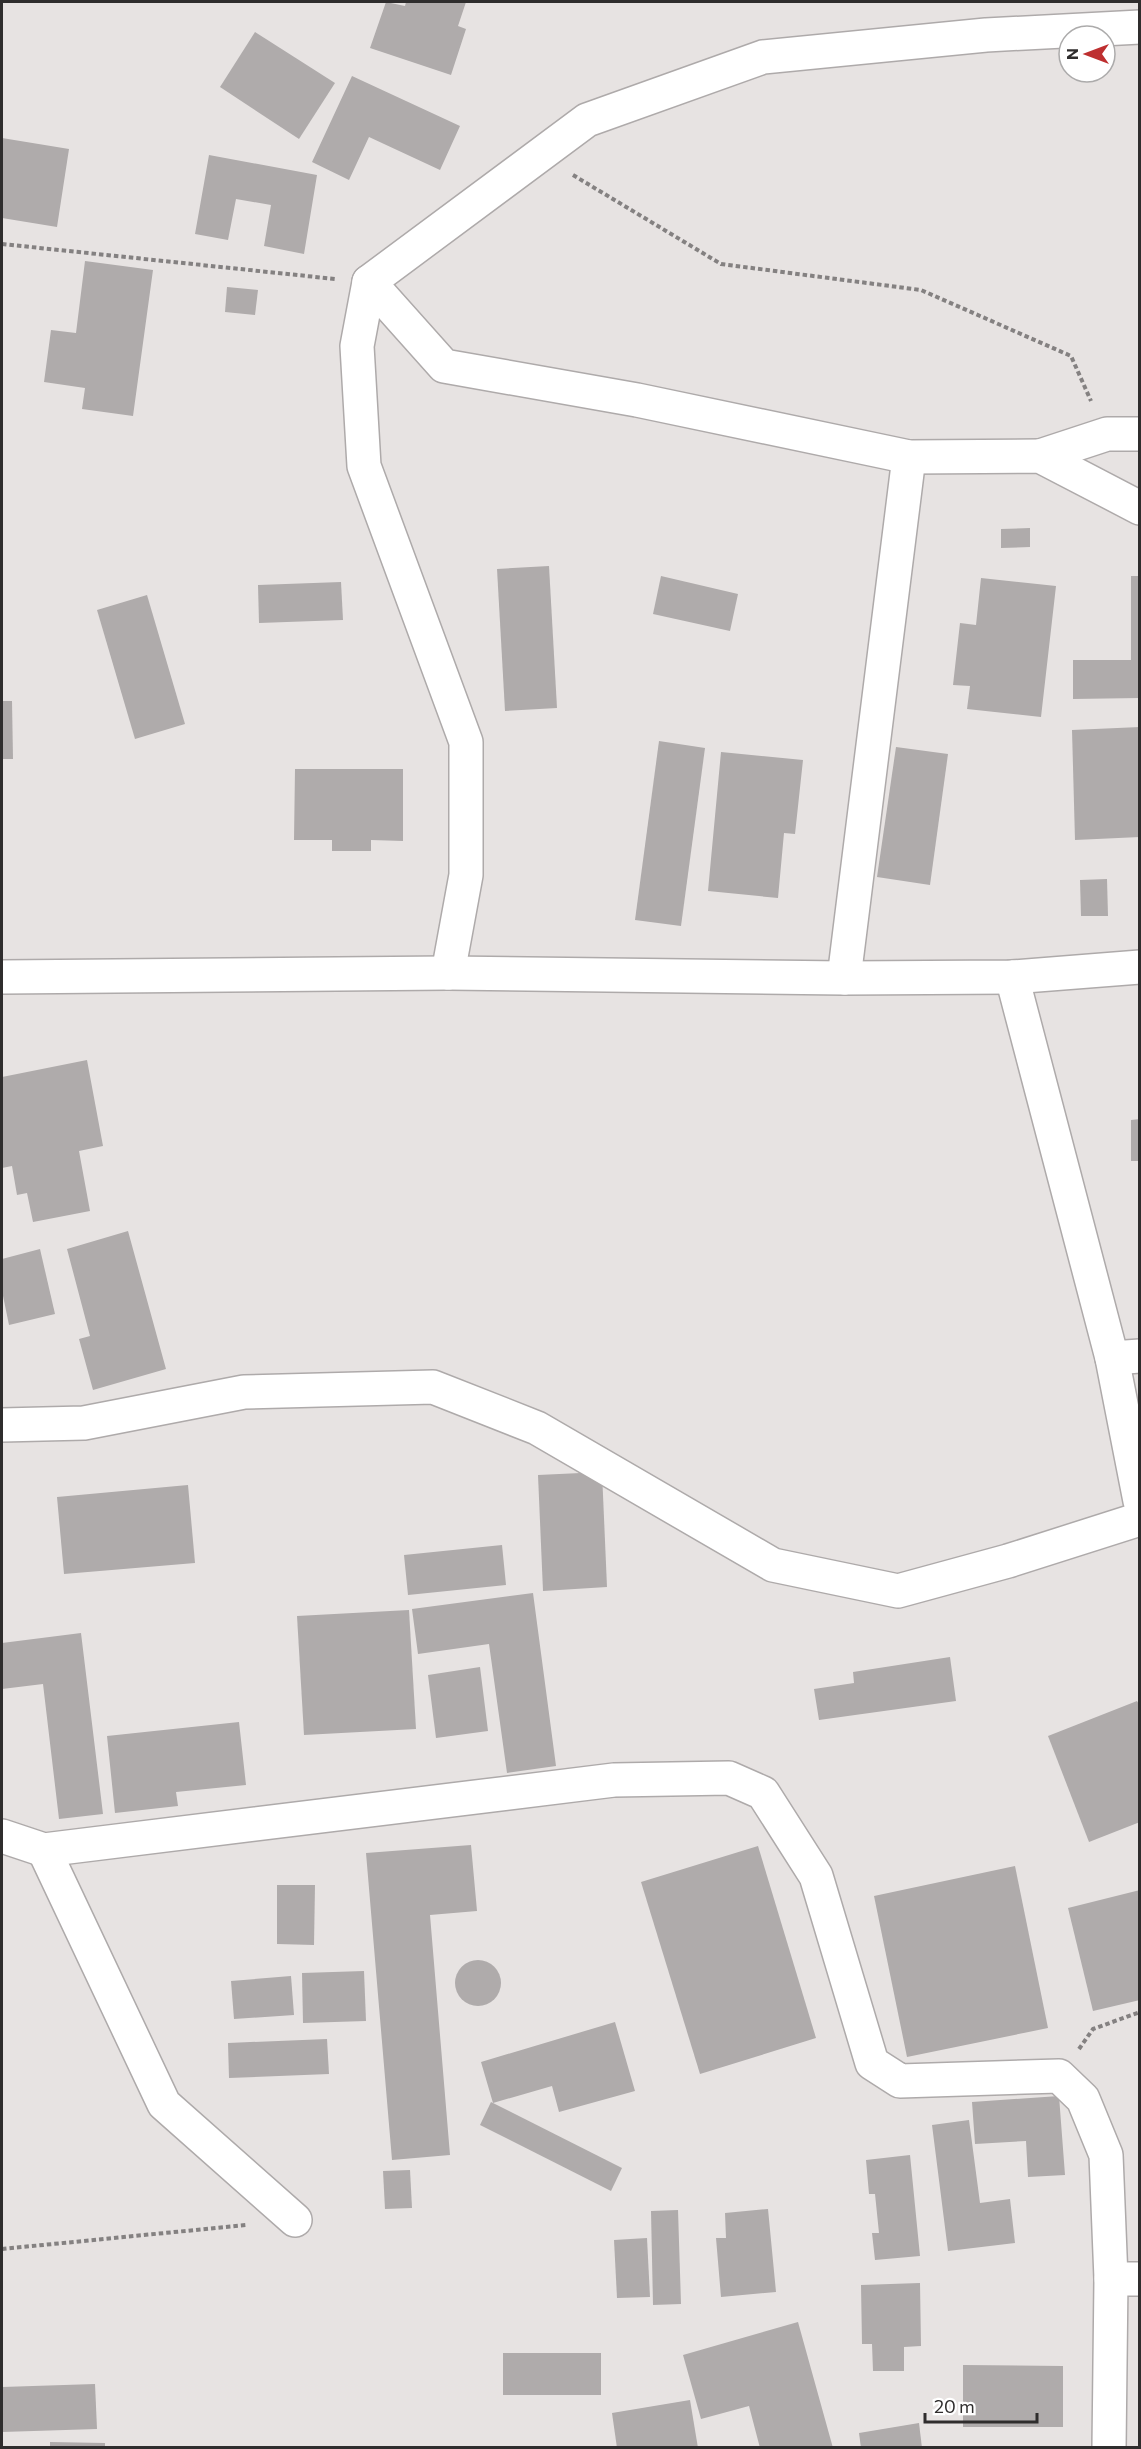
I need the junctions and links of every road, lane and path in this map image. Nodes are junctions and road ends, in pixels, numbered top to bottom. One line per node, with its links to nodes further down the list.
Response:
1 (1140, 27): 2 (street)
2 (539, 155): 4 (street); 5 (path)
3 (2, 244): 4 (path)
4 (369, 282): 8 (street); 11 (street)
5 (1107, 434): 6 (street); 7 (street)
6 (1140, 434)
7 (1040, 456): 8 (street); 9 (street)
8 (909, 457): 14 (street)
9 (1140, 508)
10 (1140, 967): 13 (street)
11 (448, 973): 12 (street); 14 (street)
12 (2, 977)
13 (1012, 977): 14 (street); 15 (street)
14 (844, 978)
15 (1126, 1357): 17 (street)
16 (2, 1425): 18 (street)
17 (1140, 1501)
18 (1140, 1519)
19 (2, 1836): 20 (street)
20 (44, 1850): 22 (street); 23 (street)
21 (1140, 2012): 22 (path)
22 (1059, 2076): 25 (street)
23 (295, 2220): 24 (path)
24 (2, 2249)
25 (1125, 2279): 26 (street)
26 (1109, 2448)

